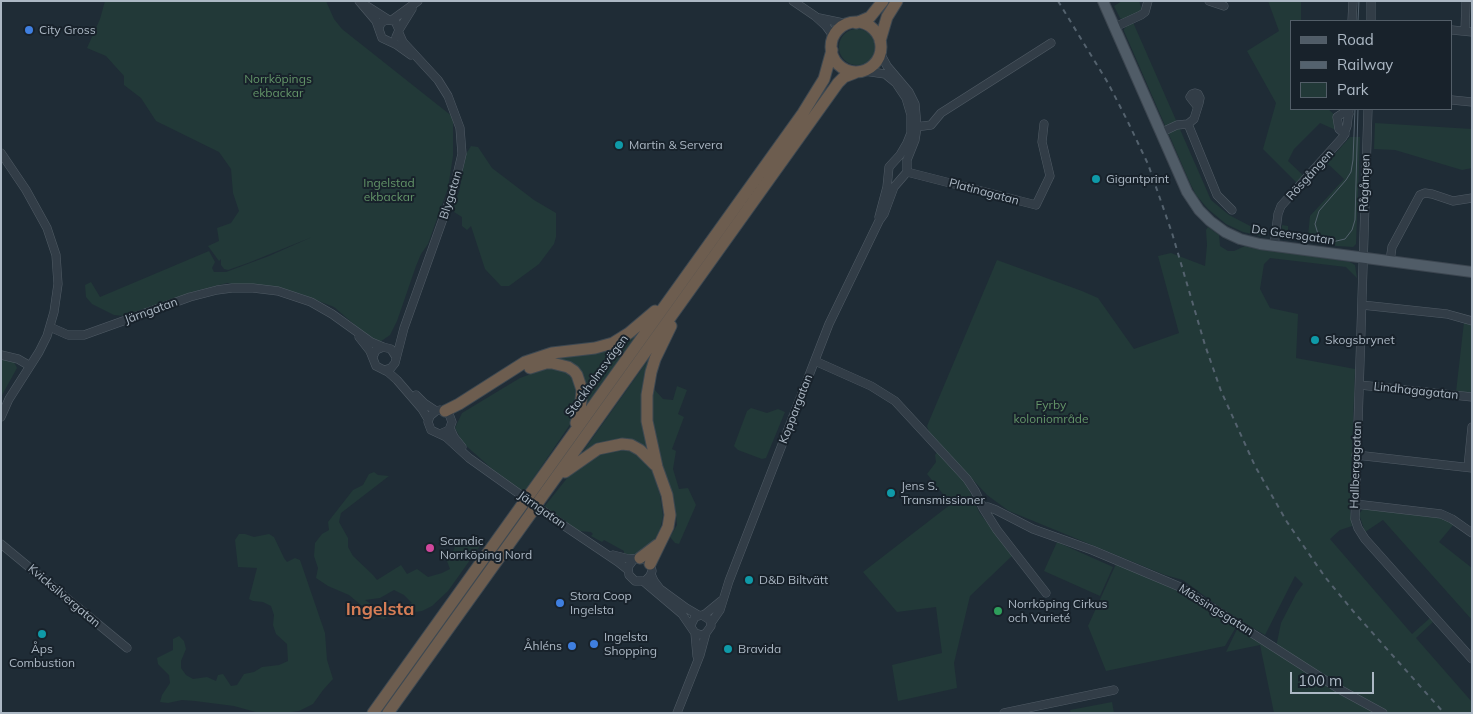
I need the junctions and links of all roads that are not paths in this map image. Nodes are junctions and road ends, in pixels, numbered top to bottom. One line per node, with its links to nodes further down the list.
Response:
1 (360, 1): 14 (street); 19 (street)
2 (793, 1): 13 (street)
3 (882, 1): 17 (highway)
4 (897, 1): 24 (highway)
5 (1103, 1): 18 (main road, De Geersgatan)
6 (1209, 1): 12 (street)
7 (1353, 1): 15 (street)
8 (1371, 1): 16 (street)
9 (1466, 1): 22 (street)
10 (417, 2): 14 (street); 21 (street)
11 (1147, 2): 18 (street)
12 (1224, 6)
13 (815, 16): 17 (street); 25 (street)
14 (390, 20): 19 (street); 21 (street)
15 (1352, 20)
16 (1371, 20)
17 (852, 23): 24 (highway); 25 (highway)
18 (1115, 27): 38 (main road, De Geersgatan)
19 (378, 28): 23 (street)
20 (1453, 30): 22 (street)
21 (399, 32): 23 (street); 28 (street, Blygatan)
22 (1469, 32)
23 (388, 41): 28 (street, Blygatan)
24 (880, 41): 27 (highway)
25 (833, 43): 29 (highway); 52 (highway, Stockholmsvägen)
26 (1051, 43): 37 (street)
27 (880, 53): 29 (highway); 37 (street, Koppargatan)
28 (424, 66): 57 (street, Blygatan)
29 (860, 71): 37 (street, Koppargatan); 51 (highway, Stockholmsvägen)
30 (1453, 100): 31 (street)
31 (1472, 102)
32 (1197, 106): 36 (street)
33 (1368, 110): 48 (street, Rågången)
34 (1349, 112): 39 (street, Rösgången); 39 (street, Rösgången)
35 (1044, 124): 42 (street, Platinagatan)
36 (1188, 124): 38 (street); 45 (street)
37 (915, 127): 41 (street); 42 (street, Koppargatan)
38 (1160, 132): 47 (main road, De Geersgatan)
39 (1344, 134): 47 (street, Rösgången)
40 (1, 154): 56 (street)
41 (895, 161): 42 (street); 43 (street)
42 (905, 172): 43 (street); 46 (street, Koppargatan)
43 (889, 173): 46 (street, Koppargatan)
44 (1472, 198): 49 (street)
45 (1232, 210)
46 (879, 221): 63 (street, Koppargatan)
47 (1274, 246): 48 (main road, De Geersgatan)
48 (1363, 258): 49 (main road, De Geersgatan); 53 (street, Hallbergagatan)
49 (1390, 261): 50 (main road, De Geersgatan)
50 (1472, 272)
51 (690, 291): 59 (highway, Stockholmsvägen); 76 (highway)
52 (670, 298): 59 (highway, Stockholmsvägen); 69 (highway)
53 (1362, 305): 54 (street); 66 (street, Hallbergagatan)
54 (1472, 321)
55 (349, 326): 56 (street, Järngatan); 58 (street, Järngatan); 61 (street, Järngatan)
56 (50, 327): 64 (street)
57 (404, 328): 58 (street, Blygatan); 62 (street, Blygatan)
58 (384, 347): 61 (street); 62 (street)
59 (640, 350): 73 (highway, Stockholmsvägen); 78 (highway, Stockholmsvägen)
60 (1, 355): 64 (street)
61 (373, 357): 65 (street)
62 (396, 360): 65 (street); 69 (street, Järngatan)
63 (815, 361): 82 (street); 90 (street, Koppargatan)
64 (30, 366): 68 (street)
65 (384, 370): 70 (street)
66 (1360, 385): 67 (street, Lindhagagatan); 74 (street, Hallbergagatan)
67 (1472, 397)
68 (1, 416)
69 (446, 417): 70 (street); 72 (street); 73 (highway); 75 (street, Järngatan)
70 (428, 419): 72 (street)
71 (1472, 427): 77 (street)
72 (440, 434): 75 (street, Järngatan)
73 (570, 438): 79 (highway, Stockholmsvägen)
74 (1356, 455): 77 (street); 80 (street, Hallbergagatan)
75 (483, 467): 85 (street, Järngatan)
76 (657, 467): 78 (highway); 86 (highway)
77 (1470, 468)
78 (554, 481): 79 (highway, Stockholmsvägen)
79 (535, 497): 81 (highway, Stockholmsvägen, bridge)
80 (1355, 504): 83 (street); 97 (street, Hallbergagatan)
81 (527, 508): 99 (highway, Stockholmsvägen); 101 (highway, Stockholmsvägen)
82 (983, 508): 89 (street); 106 (street, Mässingsgatan)
83 (1472, 533)
84 (1, 544): 96 (street, Kvicksilvergatan)
85 (602, 551): 86 (street, Järngatan); 87 (street, Järngatan)
86 (644, 564): 87 (street); 88 (street); 91 (street)
87 (628, 570): 88 (street, Järngatan)
88 (643, 581): 93 (street)
89 (1046, 593)
90 (721, 601): 91 (street, Koppargatan); 92 (street, Koppargatan)
91 (701, 615): 92 (street); 93 (street)
92 (711, 623): 95 (street)
93 (691, 625): 94 (street)
94 (695, 633): 95 (street); 98 (street)
95 (706, 633): 98 (street)
96 (127, 648)
97 (1472, 659)
98 (698, 661): 104 (street)
99 (405, 689): 102 (highway, Stockholmsvägen); 103 (highway)
100 (1114, 690): 105 (street)
101 (373, 713)
102 (388, 713)
103 (399, 713)
104 (677, 713)
105 (1004, 713)
106 (1383, 713)

